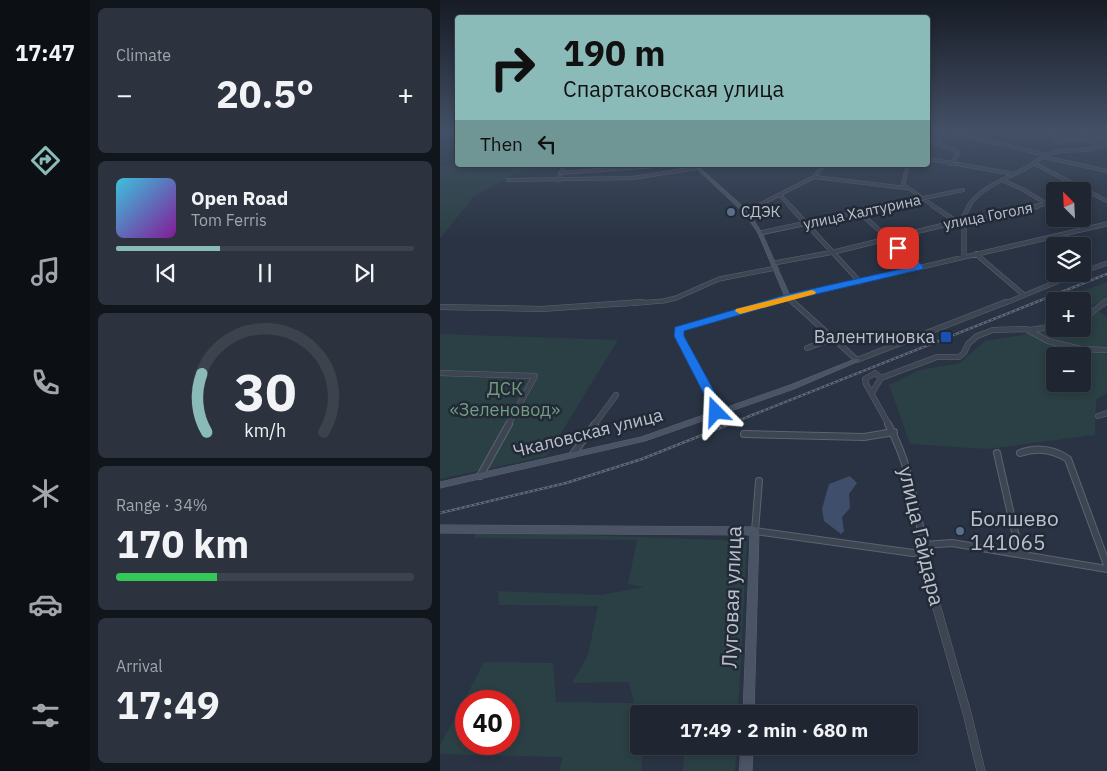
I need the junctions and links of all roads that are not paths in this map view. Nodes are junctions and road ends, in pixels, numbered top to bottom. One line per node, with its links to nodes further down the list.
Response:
1 (963, 166): 12 (street)
2 (1031, 166): 12 (street)
3 (1039, 166): 17 (street)
4 (1086, 166): 10 (street)
5 (563, 167): 11 (street)
6 (640, 167): 11 (street)
7 (696, 167): 15 (street); 26 (street)
8 (822, 167): 13 (street)
9 (907, 167): 18 (street)
10 (1107, 171)
11 (560, 173): 15 (street)
12 (1014, 174): 16 (street)
13 (814, 177): 18 (street); 21 (street)
14 (508, 180): 15 (street)
15 (558, 180)
16 (1002, 180): 24 (street); 28 (street)
17 (1070, 182)
18 (906, 188): 22 (street)
19 (963, 190): 22 (street, улица Халтурина)
20 (1091, 193): 23 (street)
21 (780, 195): 26 (street); 29 (street)
22 (922, 199): 27 (street, улица Халтурина); 28 (street)
23 (1107, 202)
24 (1046, 203)
25 (1046, 204): 28 (street, улица Гоголя)
26 (746, 212): 31 (street)
27 (859, 212): 29 (street, улица Халтурина); 32 (street)
28 (958, 223): 32 (street, улица Гоголя); 35 (street)
29 (806, 224): 31 (street, улица Халтурина); 33 (street)
30 (1107, 224): 34 (street)
31 (760, 233): 37 (street)
32 (887, 238): 33 (street, улица Гоголя); 38 (street)
33 (834, 252): 37 (street, улица Гоголя); 40 (street)
34 (976, 254): 35 (street); 42 (street)
35 (964, 257): 38 (street)
36 (1107, 263): 39 (street)
37 (775, 265): 43 (street); 45 (street, улица Гоголя)
38 (920, 268): 40 (street)
39 (1091, 269)
40 (860, 282): 43 (street)
41 (1056, 282): 42 (street, Чкаловская улица)
42 (1024, 295): 52 (street, Чкаловская улица)
43 (788, 298): 49 (street); 57 (street)
44 (1107, 302): 46 (street)
45 (440, 307)
46 (1091, 314)
47 (1046, 327): 48 (street)
48 (1030, 330): 51 (street); 54 (street)
49 (834, 338): 50 (street); 52 (street)
50 (808, 348)
51 (1107, 350)
52 (857, 360): 57 (street, Чкаловская улица)
53 (440, 373): 65 (street)
54 (881, 378): 55 (street); 55 (street)
55 (872, 393): 60 (street, улица Гайдара)
56 (616, 395): 64 (street)
57 (716, 412): 64 (street, Чкаловская улица)
58 (1107, 413): 59 (street)
59 (1098, 416)
60 (894, 432): 61 (street); 70 (street, улица Гайдара)
61 (744, 434)
62 (998, 453): 71 (street)
63 (1020, 453): 72 (street)
64 (573, 454): 65 (street, Чкаловская улица)
65 (480, 476): 67 (street, Чкаловская улица)
66 (759, 481): 69 (street, Луговая улица)
67 (440, 485)
68 (440, 530): 69 (street)
69 (755, 531): 70 (street); 73 (street, Луговая улица)
70 (922, 548): 71 (street); 76 (street, улица Гайдара)
71 (1020, 554): 72 (street)
72 (1107, 567)
73 (748, 705)
74 (747, 755): 75 (street)
75 (746, 771)
76 (981, 771)

